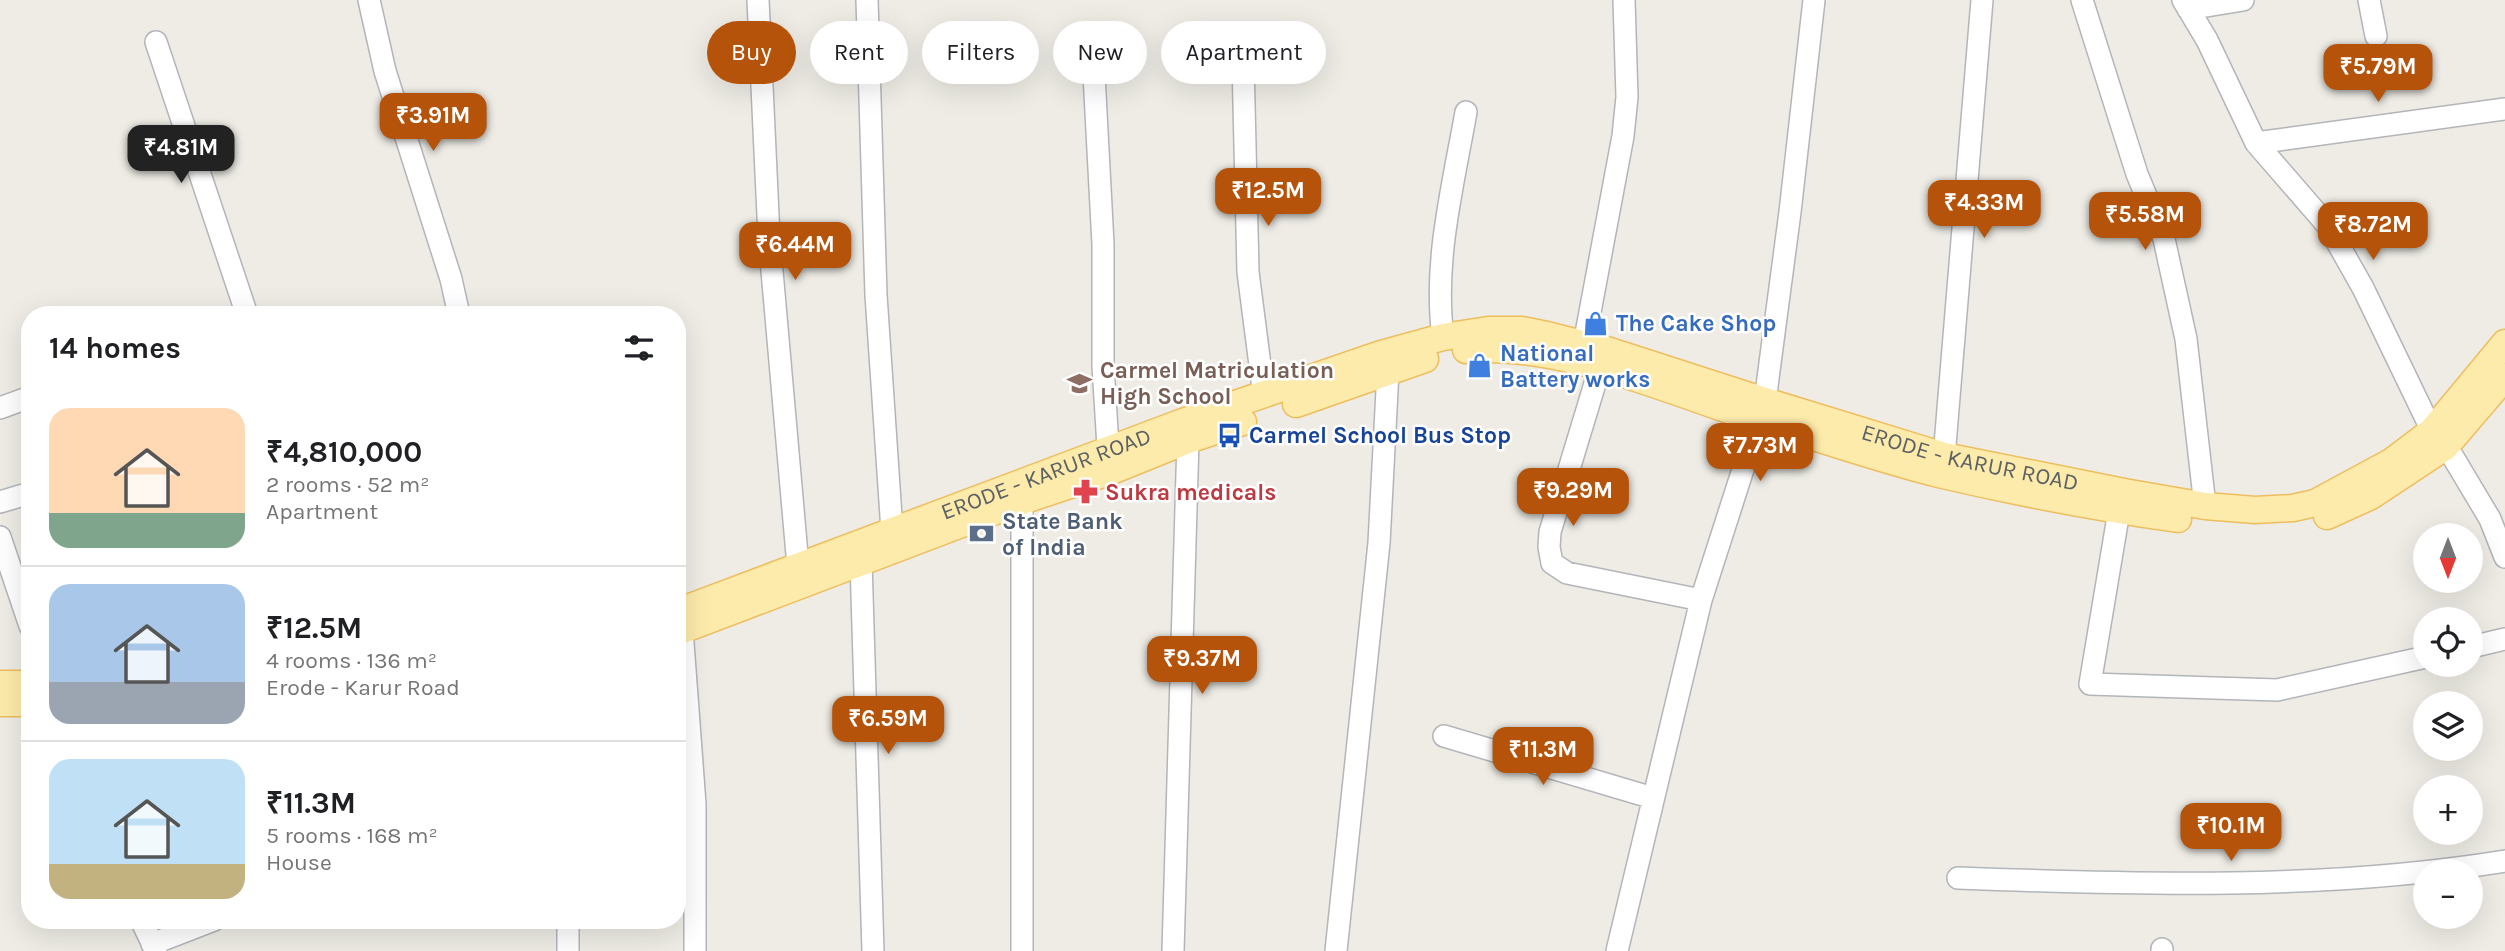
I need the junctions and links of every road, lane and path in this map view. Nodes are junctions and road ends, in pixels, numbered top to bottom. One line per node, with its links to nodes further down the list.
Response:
1 (369, 0): 19 (street)
2 (758, 0): 43 (street)
3 (867, 0): 39 (street)
4 (1624, 0): 22 (street)
5 (1814, 0): 29 (street)
6 (1982, 0): 33 (street)
7 (2082, 0): 37 (street)
8 (2243, 0): 10 (street)
9 (2369, 0): 11 (street)
10 (2185, 4): 17 (street)
11 (2376, 36)
12 (156, 42): 18 (street)
13 (1094, 84): 32 (street)
14 (1244, 84): 26 (street)
15 (2505, 109): 17 (street)
16 (1466, 112): 20 (street)
17 (2256, 142): 30 (street)
18 (241, 306)
19 (457, 306)
20 (1443, 337): 22 (main road, ERODE - KARUR ROAD); 26 (main road, ERODE - KARUR ROAD)
21 (2505, 343): 30 (main road, ERODE - KARUR ROAD)
22 (1584, 344): 29 (main road, ERODE - KARUR ROAD)
23 (1600, 368): 24 (main road, ERODE - KARUR ROAD); 29 (main road, ERODE - KARUR ROAD); 45 (street)
24 (1388, 371): 31 (main road, ERODE - KARUR ROAD); 69 (street)
25 (2505, 377): 30 (main road, ERODE - KARUR ROAD)
26 (1264, 396): 32 (main road, ERODE - KARUR ROAD)
27 (21, 400): 28 (street)
28 (0, 408)
29 (1761, 410): 33 (main road, ERODE - KARUR ROAD); 45 (street)
30 (2438, 439): 37 (main road, ERODE - KARUR ROAD); 38 (main road, ERODE - KARUR ROAD); 41 (street)
31 (1188, 440): 32 (main road, ERODE - KARUR ROAD); 68 (street)
32 (1109, 462): 35 (main road, ERODE - KARUR ROAD); 39 (main road, ERODE - KARUR ROAD)
33 (1943, 465): 37 (main road, ERODE - KARUR ROAD); 38 (main road, ERODE - KARUR ROAD)
34 (21, 496): 36 (street)
35 (1022, 501): 42 (main road, ERODE - KARUR ROAD); 67 (street)
36 (0, 502)
37 (2205, 506)
38 (2119, 510): 50 (street)
39 (891, 531): 43 (main road, ERODE - KARUR ROAD)
40 (0, 537): 44 (street)
41 (2505, 557)
42 (861, 562): 47 (main road, ERODE - KARUR ROAD); 66 (street)
43 (798, 566): 46 (main road, ERODE - KARUR ROAD)
44 (21, 599)
45 (1701, 600): 57 (street)
46 (686, 622)
47 (686, 623)
48 (2505, 639): 49 (street)
49 (2483, 644)
50 (2413, 660)
51 (0, 684): 52 (main road)
52 (21, 684)
53 (0, 703): 54 (main road)
54 (21, 703)
55 (686, 703): 65 (street)
56 (1444, 736): 57 (street)
57 (1653, 797): 70 (street)
58 (2505, 861): 59 (street)
59 (1958, 878)
60 (145, 929): 63 (street)
61 (194, 929): 63 (street)
62 (568, 929): 64 (street)
63 (154, 947)
64 (568, 951)
65 (695, 951)
66 (873, 951)
67 (1022, 951)
68 (1173, 951)
69 (1336, 951)
70 (1617, 951)

